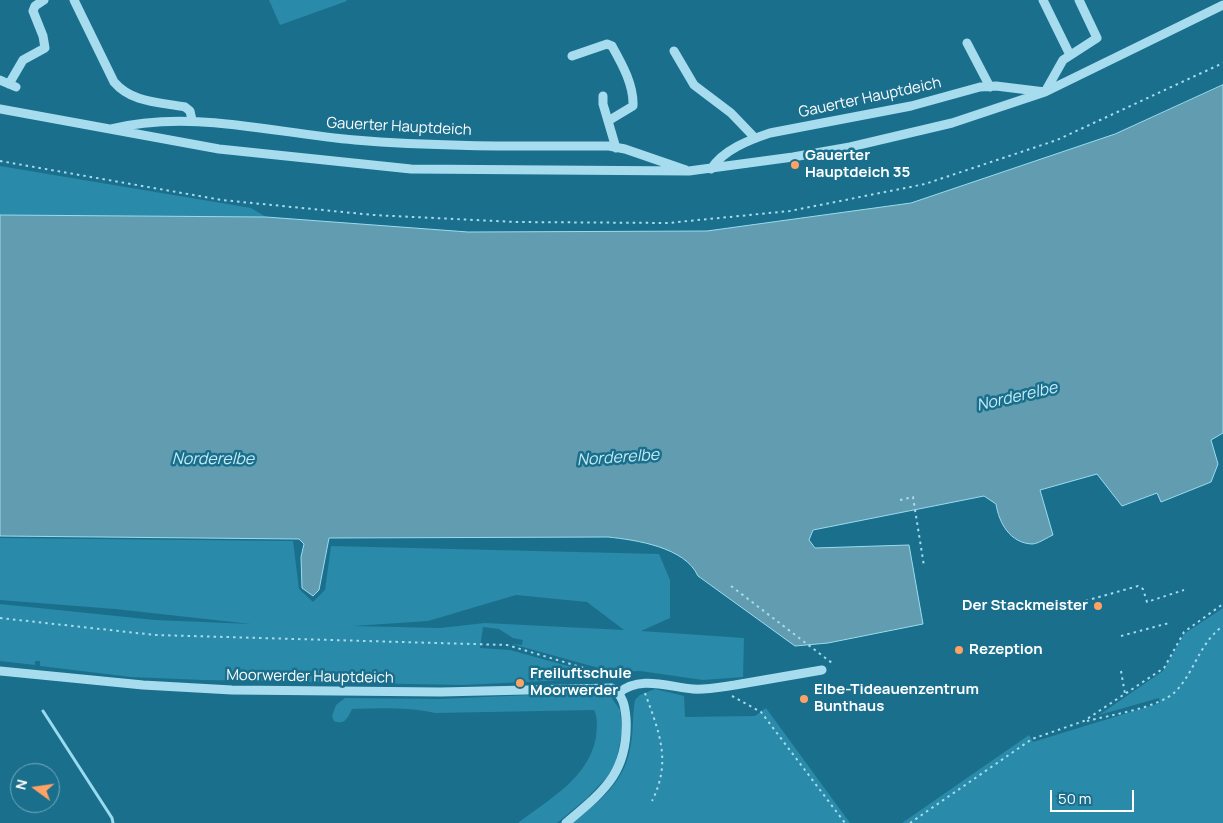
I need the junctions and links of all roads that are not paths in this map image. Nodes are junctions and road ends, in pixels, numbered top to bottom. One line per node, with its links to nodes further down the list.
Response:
1 (44, 0): 10 (street)
2 (74, 0): 15 (street)
3 (1043, 0): 8 (street)
4 (1079, 0): 8 (street)
5 (1223, 5): 12 (street, Gauerter Hauptdeich)
6 (967, 43): 11 (street)
7 (674, 51): 18 (street)
8 (1070, 55): 12 (street)
9 (572, 56): 16 (street)
10 (0, 80)
11 (990, 87): 12 (street, Gauerter Hauptdeich); 18 (street, Gauerter Hauptdeich)
12 (1045, 92): 20 (street, Gauerter Hauptdeich)
13 (603, 96): 16 (street)
14 (0, 109): 17 (street, Gauerter Hauptdeich)
15 (192, 120): 17 (street, Gauerter Hauptdeich); 19 (street, Gauerter Hauptdeich)
16 (608, 121): 19 (street)
17 (106, 130): 21 (street, Gauerter Hauptdeich)
18 (755, 138): 20 (street, Gauerter Hauptdeich)
19 (616, 148): 21 (street, Gauerter Hauptdeich)
20 (711, 169): 21 (street, Gauerter Hauptdeich)
21 (689, 171)
22 (0, 670): 24 (street, Moorwerder Hauptdeich)
23 (822, 670): 24 (street)
24 (619, 693): 25 (street)
25 (566, 823)

